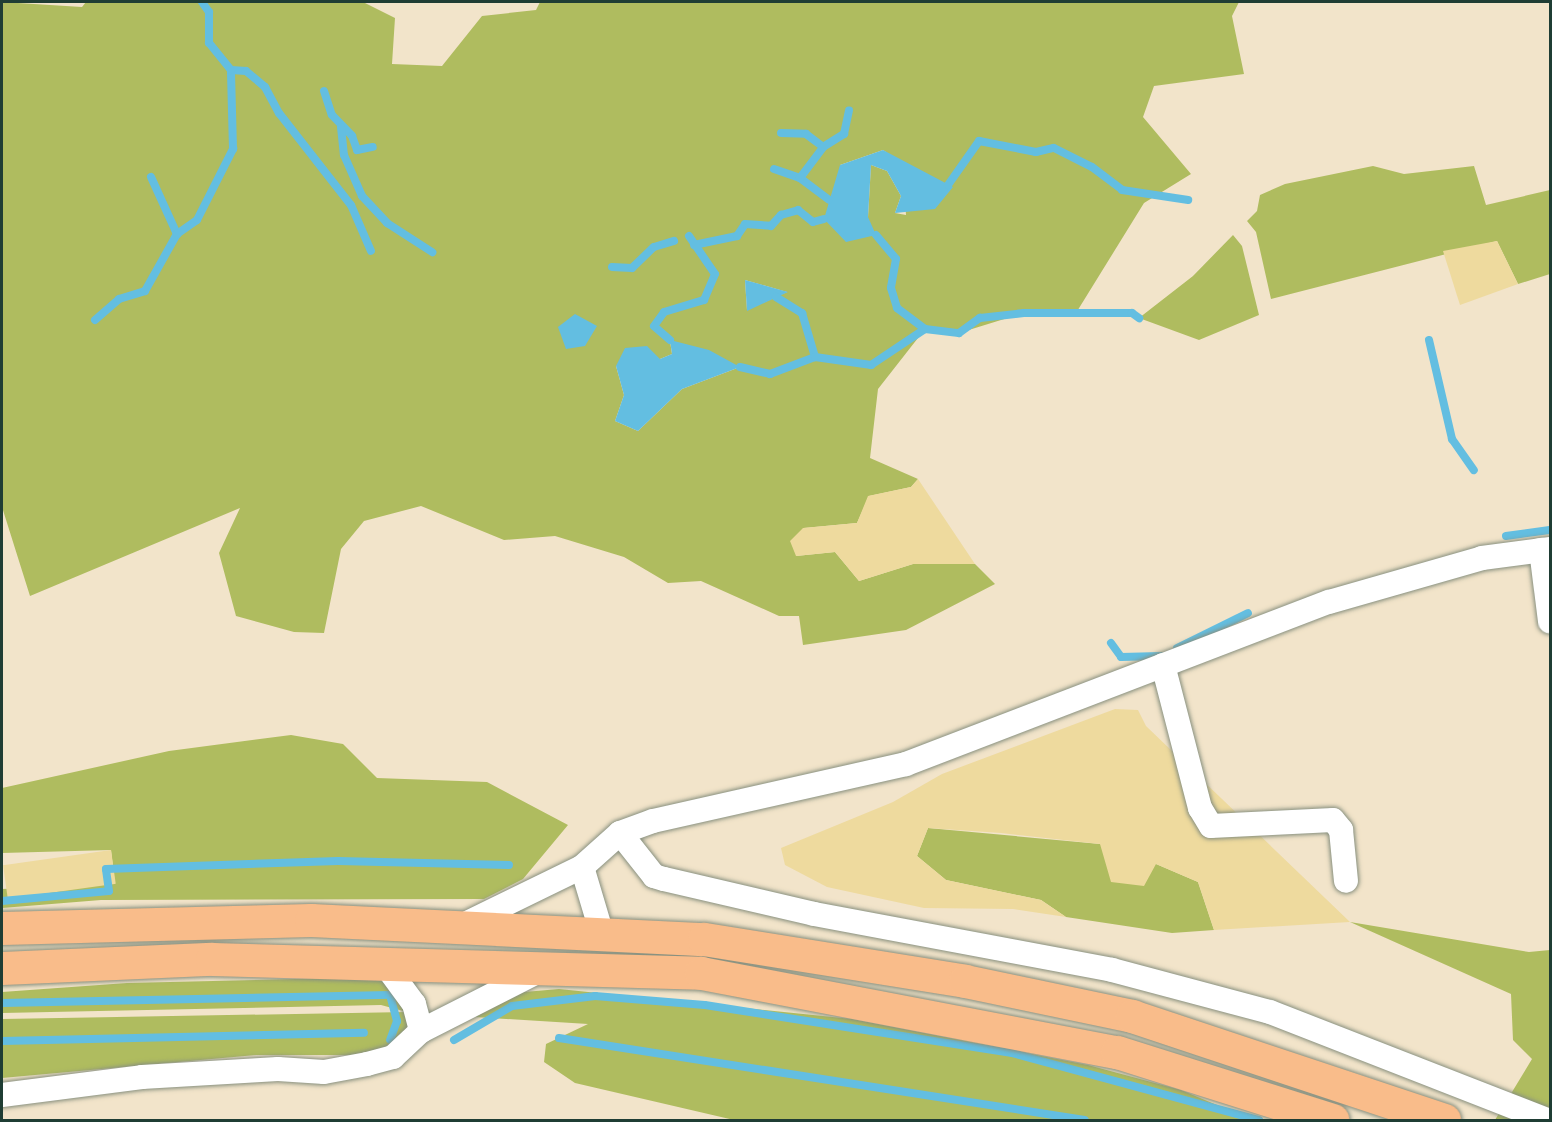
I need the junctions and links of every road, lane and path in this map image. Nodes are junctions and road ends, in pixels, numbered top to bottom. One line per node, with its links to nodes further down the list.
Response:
1 (1546, 549): 2 (street); 3 (street)
2 (1551, 621)
3 (1163, 664): 4 (street); 6 (street)
4 (620, 833): 5 (street); 17 (street)
5 (582, 867): 7 (street); 9 (street)
6 (1346, 881)
7 (465, 924): 8 (highway); 9 (highway)
8 (2, 928)
9 (602, 934): 16 (highway)
10 (383, 962): 11 (highway); 12 (highway); 13 (street)
11 (547, 967): 13 (street); 15 (highway)
12 (2, 968)
13 (422, 1031): 14 (street)
14 (2, 1095)
15 (1333, 1120)
16 (1444, 1120)
17 (1547, 1120)

